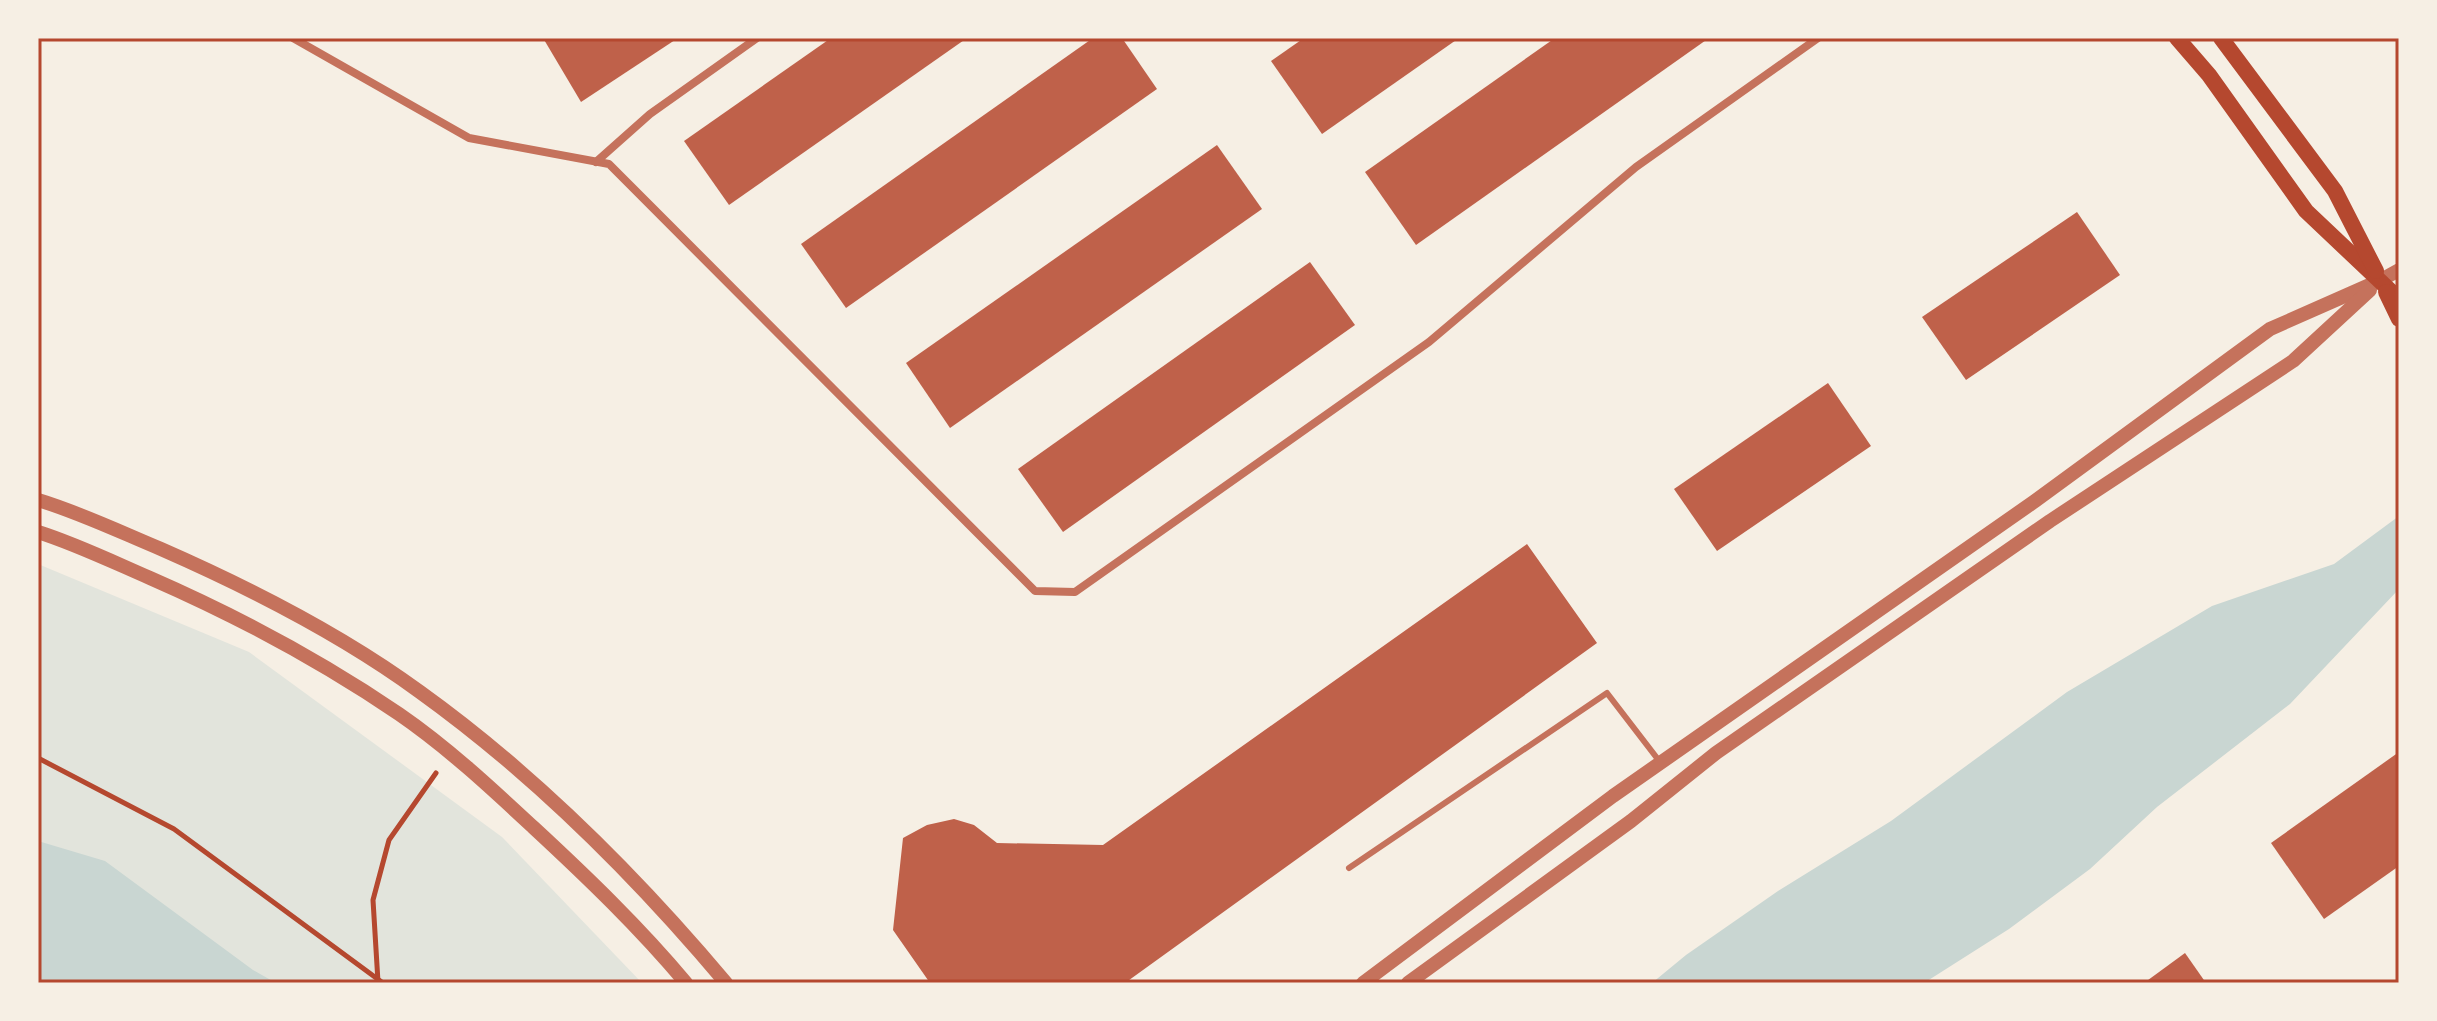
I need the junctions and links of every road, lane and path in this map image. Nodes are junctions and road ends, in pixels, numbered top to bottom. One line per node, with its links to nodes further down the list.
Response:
1 (293, 38): 6 (street)
2 (757, 38): 6 (street)
3 (1818, 38): 6 (street)
4 (2177, 38): 9 (main road)
5 (2221, 38): 9 (main road)
6 (596, 162)
7 (2399, 262): 9 (street)
8 (2399, 270): 9 (street)
9 (2381, 280): 10 (main road); 11 (main road); 16 (street); 22 (street)
10 (2399, 299)
11 (2399, 319)
12 (38, 500): 20 (street)
13 (38, 532): 14 (street)
14 (450, 754): 18 (path); 19 (street)
15 (38, 758): 18 (path)
16 (1660, 762): 17 (lane); 21 (street)
17 (1349, 868)
18 (380, 982)
19 (686, 983)
20 (726, 983)
21 (1363, 983)
22 (1408, 983)

